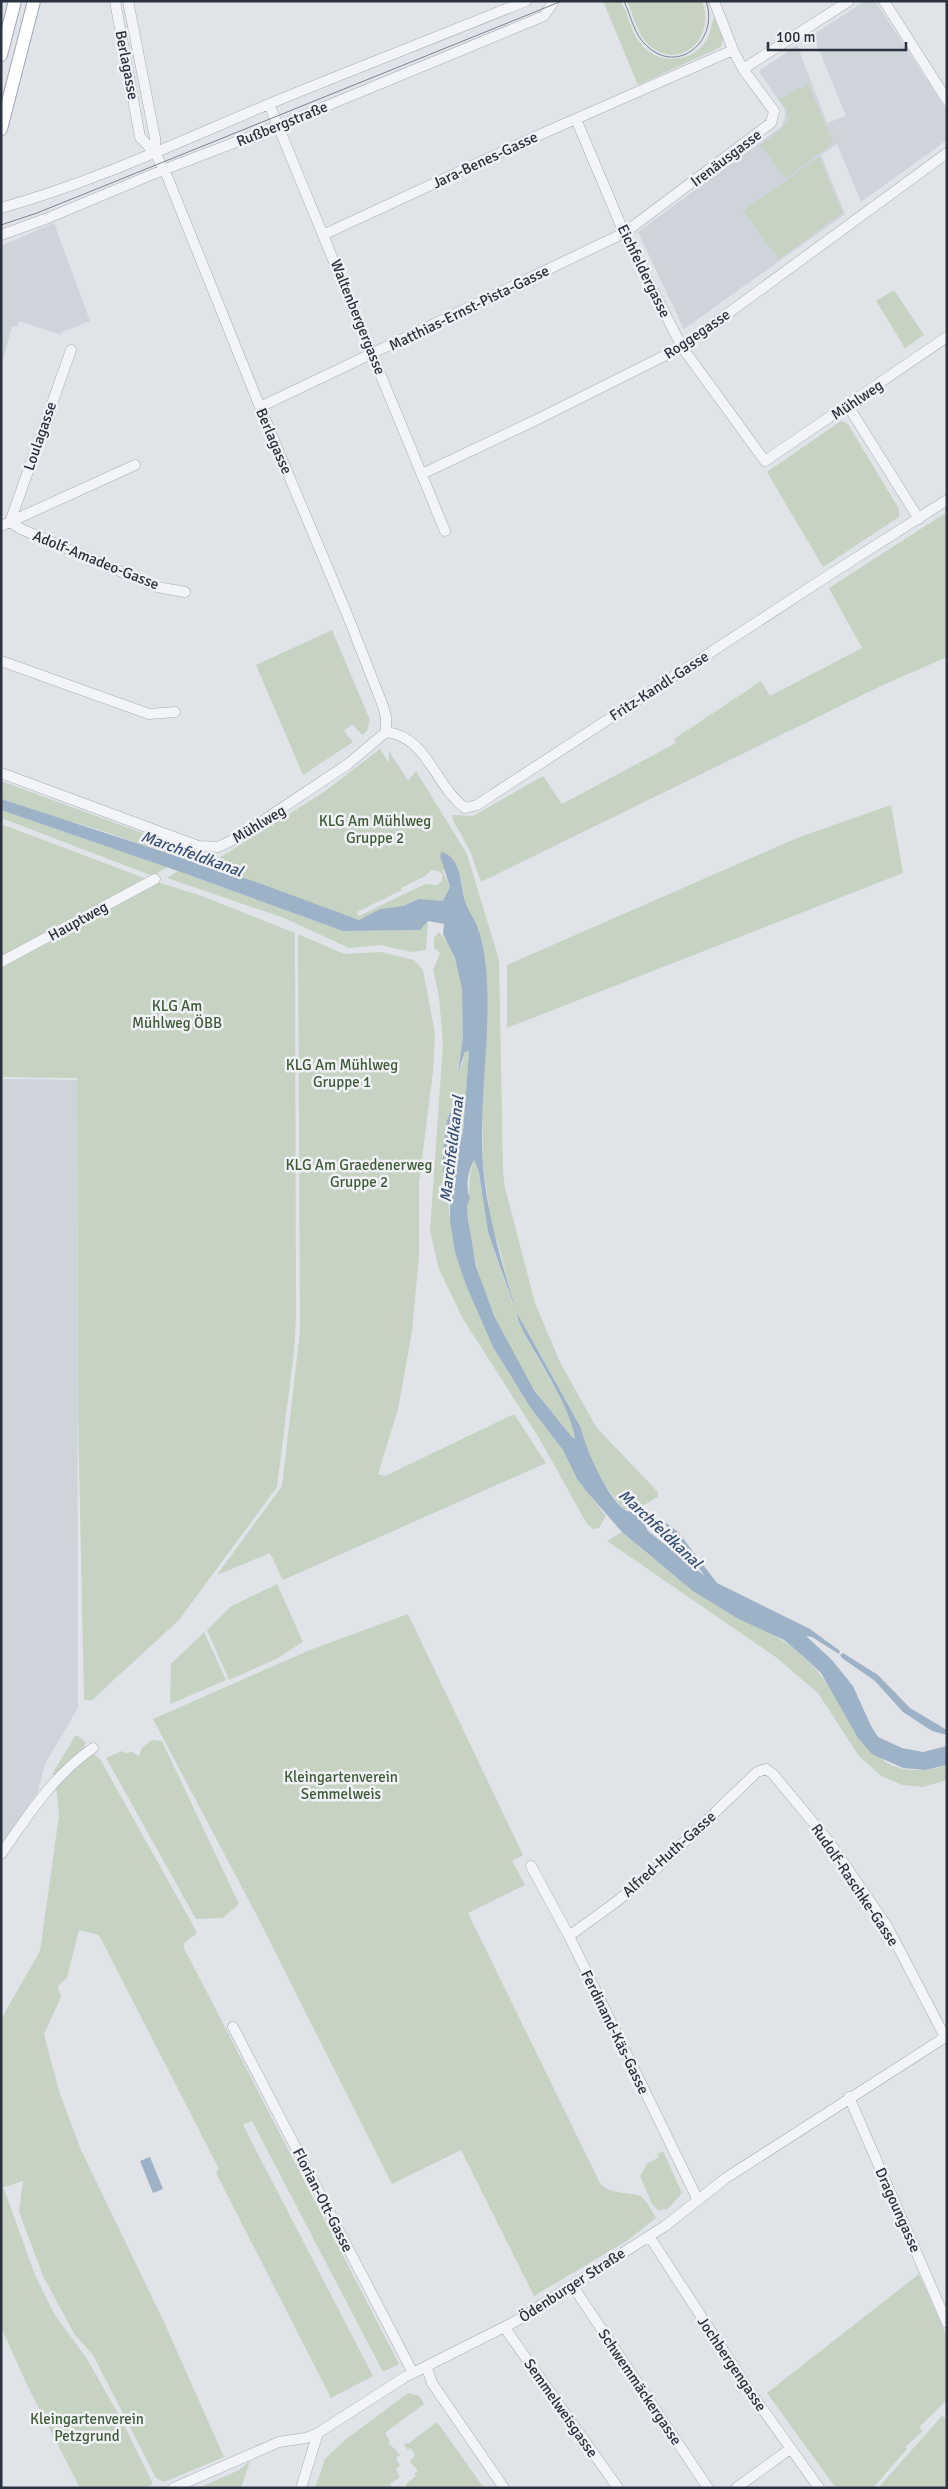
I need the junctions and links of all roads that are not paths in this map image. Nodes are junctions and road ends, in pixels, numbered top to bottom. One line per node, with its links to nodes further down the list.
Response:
1 (15, 1): 12 (main road)
2 (34, 1): 18 (main road)
3 (115, 1): 19 (street, Berlagasse)
4 (128, 1): 19 (street, Berlagasse)
5 (526, 1): 10 (street, Rußbergstraße)
6 (554, 1): 17 (street, Rußbergstraße)
7 (714, 1): 11 (street, Irenäusgasse)
8 (849, 1): 13 (street)
9 (884, 1): 14 (street)
10 (510, 4): 15 (street, Rußbergstraße)
11 (733, 50): 13 (street, Irenäusgasse); 16 (street, Jara-Benes-Gasse)
12 (1, 56)
13 (744, 70): 23 (street, Irenäusgasse)
14 (947, 100)
15 (269, 104): 17 (street, Waltenbergergasse); 19 (street, Rußbergstraße)
16 (576, 119): 23 (street, Eichfeldergasse); 25 (street, Jara-Benes-Gasse)
17 (278, 126): 21 (street, Rußbergstraße); 25 (street, Waltenbergergasse)
18 (1, 129)
19 (155, 153): 21 (street, Berlagasse); 22 (street, Rußbergstraße)
20 (947, 153): 27 (street, Roggegasse)
21 (164, 170): 24 (street, Rußbergstraße); 31 (street, Berlagasse)
22 (1, 208)
23 (624, 233): 27 (street, Eichfeldergasse); 29 (street, Matthias-Ernst-Pista-Gasse)
24 (1, 234)
25 (324, 234): 29 (street, Waltenbergergasse)
26 (947, 337): 30 (street, Mühlweg)
27 (682, 347): 32 (street, Eichfeldergasse); 34 (street, Roggegasse)
28 (71, 350): 37 (street, Loulagasse)
29 (372, 354): 31 (street, Matthias-Ernst-Pista-Gasse); 34 (street, Waltenbergergasse)
30 (848, 406): 32 (street, Mühlweg); 36 (street)
31 (260, 407): 42 (street, Berlagasse)
32 (765, 460)
33 (135, 465): 37 (street)
34 (422, 474): 38 (street, Waltenbergergasse)
35 (947, 500): 36 (street, Fritz-Kandl-Gasse)
36 (919, 519): 42 (street, Fritz-Kandl-Gasse)
37 (6, 524): 39 (street, Adolf-Amadeo-Gasse)
38 (445, 531)
39 (185, 592)
40 (1, 661): 41 (street)
41 (174, 712)
42 (386, 732): 43 (street, Mühlweg)
43 (1, 773)
44 (155, 879): 45 (street, Hauptweg)
45 (1, 962)
46 (94, 1748): 48 (street)
47 (766, 1769): 50 (street, Alfred-Huth-Gasse); 52 (street, Rudolf-Raschke-Gasse)
48 (1, 1854)
49 (532, 1866): 50 (street, Ferdinand-Käs-Gasse)
50 (569, 1936): 54 (street, Ferdinand-Käs-Gasse)
51 (233, 2027): 60 (street, Florian-Ott-Gasse)
52 (946, 2036): 53 (street, Ödenburger Straße)
53 (849, 2097): 54 (street, Ödenburger Straße); 57 (street, Dragoungasse)
54 (697, 2198): 55 (street, Ödenburger Straße)
55 (649, 2236): 56 (street, Ödenburger Straße); 62 (street, Jochbergengasse)
56 (572, 2285): 58 (street, Ödenburger Straße); 67 (street, Schwemmäckergasse)
57 (947, 2323)
58 (504, 2327): 59 (street, Ödenburger Straße); 66 (street, Semmelweisgasse)
59 (427, 2368): 60 (street, Ödenburger Straße); 65 (street)
60 (413, 2373): 61 (street, Ödenburger Straße)
61 (318, 2433): 63 (street, Ödenburger Straße); 64 (street)
62 (790, 2449): 68 (street); 69 (street, Jochbergengasse)
63 (173, 2488)
64 (301, 2488)
65 (504, 2488)
66 (618, 2488)
67 (708, 2488)
68 (736, 2488)
69 (819, 2488)

